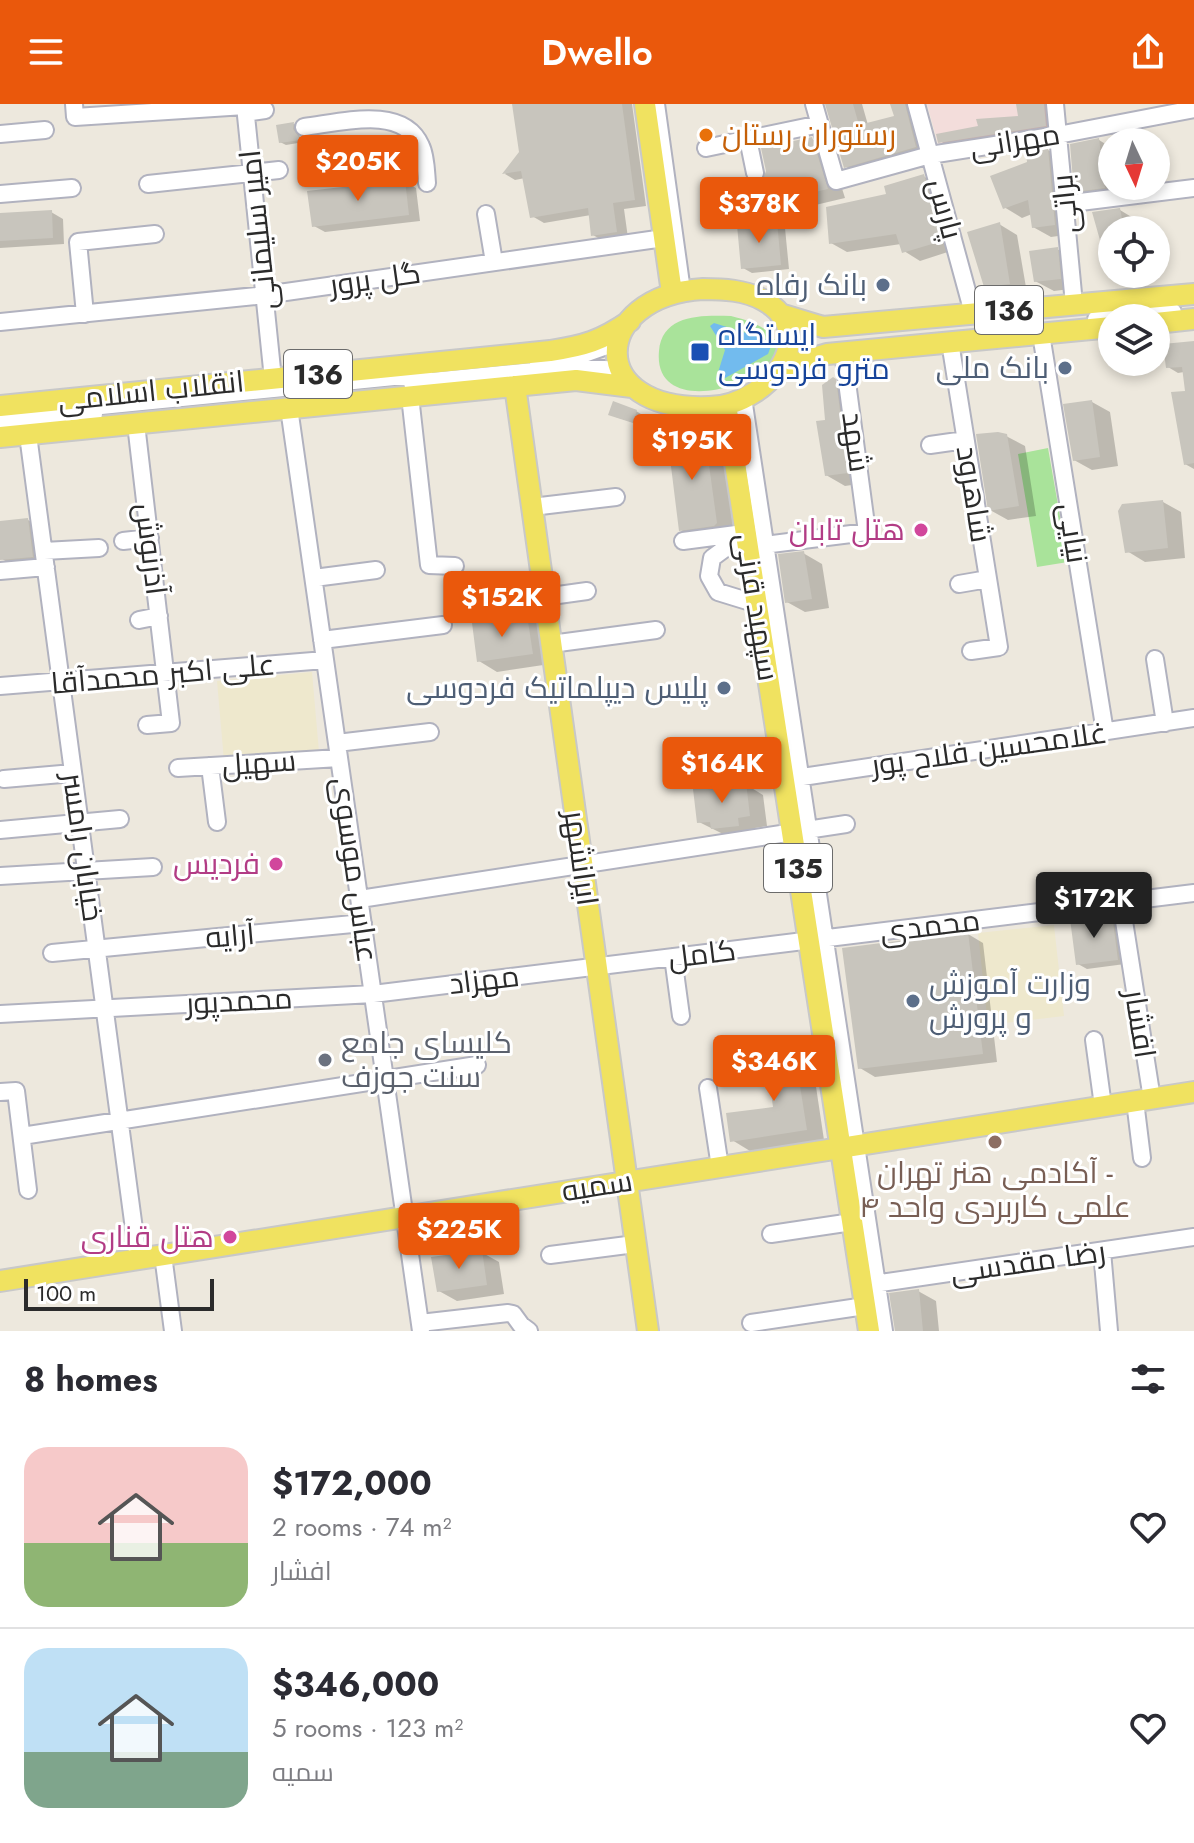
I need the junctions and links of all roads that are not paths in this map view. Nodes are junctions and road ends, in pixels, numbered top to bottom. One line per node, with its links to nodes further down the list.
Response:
1 (74, 104): 10 (street, امیر سلیمانی)
2 (645, 104): 30 (main road)
3 (656, 104): 32 (street)
4 (814, 104): 11 (street)
5 (916, 104): 18 (street, پارس)
6 (1055, 104): 15 (street, براتی)
7 (1194, 109): 15 (street, مهرانی)
8 (265, 110): 10 (street)
9 (376, 111): 12 (street); 22 (street)
10 (246, 113): 21 (street, امیر سلیمانی)
11 (820, 124): 16 (street); 18 (street, مهرانی)
12 (304, 127)
13 (45, 130): 14 (street)
14 (0, 134)
15 (1058, 135): 18 (street, مهرانی); 27 (street, براتی)
16 (748, 139): 17 (street); 20 (street)
17 (706, 148)
18 (930, 155): 38 (street, پارس)
19 (279, 170): 21 (street)
20 (755, 173)
21 (252, 174): 23 (street); 34 (street, امیر سلیمانی)
22 (427, 183)
23 (148, 184)
24 (72, 188): 26 (street)
25 (1194, 188): 27 (street)
26 (0, 194)
27 (1064, 204): 36 (street, براتی)
28 (486, 214): 31 (street)
29 (155, 234): 39 (street)
30 (664, 238): 31 (street, گل پرور); 32 (main road)
31 (494, 262): 34 (street, گل پرور)
32 (677, 292): 40 (main road); 42 (main road)
33 (1194, 294): 36 (main road, 136)
34 (265, 295): 39 (street, گل پرور); 52 (street, امیر سلیمانی)
35 (1194, 301): 45 (street)
36 (1074, 304): 38 (main road, 136)
37 (1194, 310): 50 (street)
38 (973, 313): 45 (main road, 136)
39 (85, 314): 43 (street, گل پرور)
40 (780, 314): 45 (main road, 136); 51 (main road)
41 (1194, 319): 44 (main road)
42 (630, 321): 48 (main road); 52 (main road, انقلاب اسلامی / 136)
43 (0, 322)
44 (1170, 322)
45 (823, 327)
46 (1098, 328): 47 (main road, 136)
47 (1041, 334): 49 (main road, 136); 99 (street, نیایی)
48 (618, 342): 53 (main road); 59 (street)
49 (950, 342): 50 (main road, 136); 64 (street, شاهرود)
50 (835, 353): 51 (main road, 136); 71 (street, شهد)
51 (781, 368): 56 (main road)
52 (273, 379): 57 (main road, انقلاب اسلامی / 136)
53 (626, 379): 54 (main road, انقلاب اسلامی / 136); 56 (main road); 60 (street)
54 (515, 386): 55 (main road, انقلاب اسلامی / 136); 67 (main road, ایرانشهر)
55 (410, 396): 58 (main road, انقلاب اسلامی / 136); 74 (street)
56 (734, 402): 71 (main road, سپهبد قرنی / 135)
57 (0, 406)
58 (289, 408): 61 (main road, انقلاب اسلامی / 136); 77 (street, عباس موسوی)
59 (0, 415)
60 (0, 423)
61 (136, 424): 62 (main road, انقلاب اسلامی / 136); 68 (street, آذرنوش)
62 (28, 435): 63 (main road, انقلاب اسلامی / 136); 73 (street, خیابان رامسر)
63 (0, 437)
64 (965, 440): 65 (street); 78 (street, شاهرود)
65 (930, 445)
66 (616, 497): 67 (street)
67 (532, 507): 81 (main road, ایرانشهر)
68 (150, 538): 69 (street); 83 (street, آذرنوش)
69 (123, 541)
70 (683, 541): 71 (street)
71 (753, 542): 82 (main road, سپهبد قرنی / 135); 82 (street); 104 (street)
72 (99, 548): 73 (street)
73 (45, 559): 76 (street); 93 (street, خیابان رامسر)
74 (455, 566)
75 (376, 570): 77 (street)
76 (0, 571)
77 (314, 578): 87 (street, عباس موسوی)
78 (988, 579): 79 (street); 89 (street, شاهرود)
79 (959, 584)
80 (587, 591): 81 (street)
81 (544, 597): 88 (main road, ایرانشهر)
82 (757, 604): 104 (main road, سپهبد قرنی / 135)
83 (159, 616): 84 (street); 92 (street, آذرنوش)
84 (139, 620)
85 (443, 625): 87 (street)
86 (656, 630): 88 (street)
87 (322, 640): 91 (street, عباس موسوی)
88 (551, 644): 112 (main road, ایرانشهر)
89 (971, 651)
90 (1155, 659): 96 (street)
91 (325, 660): 92 (street, علی اکبر محمدآقا); 100 (street, عباس موسوی)
92 (166, 674): 93 (street, علی اکبر محمدآقا); 97 (street, آذرنوش)
93 (61, 683): 94 (street, علی اکبر محمدآقا); 103 (street, خیابان رامسر)
94 (0, 686)
95 (1194, 718): 96 (street, غلامحسین فلاح‌ پور)
96 (1165, 723): 99 (street, غلامحسین فلاح‌ پور)
97 (147, 725)
98 (430, 732): 100 (street, سهیل)
99 (1105, 732): 104 (street, غلامحسین فلاح‌ پور)
100 (338, 751): 101 (street, سهیل); 117 (street, عباس موسوی)
101 (210, 766): 102 (street, سهیل); 107 (street)
102 (178, 768)
103 (73, 773): 105 (street); 108 (street, خیابان رامسر)
104 (792, 778): 111 (main road, سپهبد قرنی / 135)
105 (4, 779)
106 (120, 819): 108 (street)
107 (217, 822)
108 (80, 823): 110 (street); 114 (street, خیابان رامسر)
109 (846, 824): 111 (street)
110 (0, 830)
111 (800, 832): 112 (street); 120 (main road, سپهبد قرنی / 135)
112 (582, 865): 117 (street); 124 (main road, ایرانشهر)
113 (153, 867): 114 (street)
114 (86, 871): 115 (street); 121 (street, خیابان رامسر)
115 (0, 876)
116 (1194, 893): 118 (street, محمدی)
117 (360, 899): 119 (street, عباس موسوی)
118 (1121, 902): 120 (street, محمدی); 135 (street, افشار)
119 (363, 923): 121 (street, آرایه); 125 (street, عباس موسوی)
120 (817, 940): 123 (street, کامل); 139 (main road, سپهبد قرنی / 135)
121 (97, 948): 122 (street, آرایه); 126 (street, خیابان رامسر)
122 (52, 953)
123 (673, 957): 124 (street, کامل); 128 (street)
124 (596, 966): 125 (street, مهزاد); 142 (main road, ایرانشهر)
125 (373, 994): 126 (street, محمدپور); 131 (street, عباس موسوی)
126 (104, 1008): 127 (street, محمدپور); 137 (street, خیابان رامسر)
127 (0, 1014)
128 (681, 1016)
129 (1094, 1040): 136 (street)
130 (477, 1065): 131 (street)
131 (385, 1079): 137 (street); 144 (street, عباس موسوی)
132 (708, 1088): 141 (street)
133 (8, 1091): 138 (street)
134 (1194, 1092): 135 (main road, سمیه)
135 (1144, 1100): 136 (main road, سمیه); 140 (street, افشار)
136 (1103, 1106): 139 (main road, سمیه)
137 (120, 1121): 138 (street); 152 (street, خیابان رامسر)
138 (22, 1136): 143 (street)
139 (848, 1147): 141 (main road, سمیه); 145 (main road, سپهبد قرنی / 135); 154 (street)
140 (1142, 1158)
141 (720, 1167): 142 (main road, سمیه)
142 (626, 1182): 144 (main road, سمیه); 148 (main road, ایرانشهر)
143 (28, 1190)
144 (405, 1217): 150 (main road, سمیه); 156 (street, عباس موسوی)
145 (852, 1222): 146 (street); 154 (main road, سپهبد قرنی / 135)
146 (771, 1234)
147 (1194, 1237): 149 (street, رضا مقدسی)
148 (635, 1244): 151 (street); 159 (main road, ایرانشهر)
149 (1102, 1251): 154 (street, رضا مقدسی); 162 (street)
150 (163, 1255): 152 (main road, سمیه); 157 (street)
151 (550, 1255)
152 (138, 1259): 153 (main road, سمیه)
153 (0, 1281)
154 (868, 1292): 155 (street, رضا مقدسی); 160 (main road, سپهبد قرنی / 135); 161 (street)
155 (751, 1323)
156 (421, 1327): 158 (street)
157 (173, 1331)
158 (529, 1331)
159 (648, 1331)
160 (869, 1331)
161 (884, 1331)
162 (1109, 1331)

